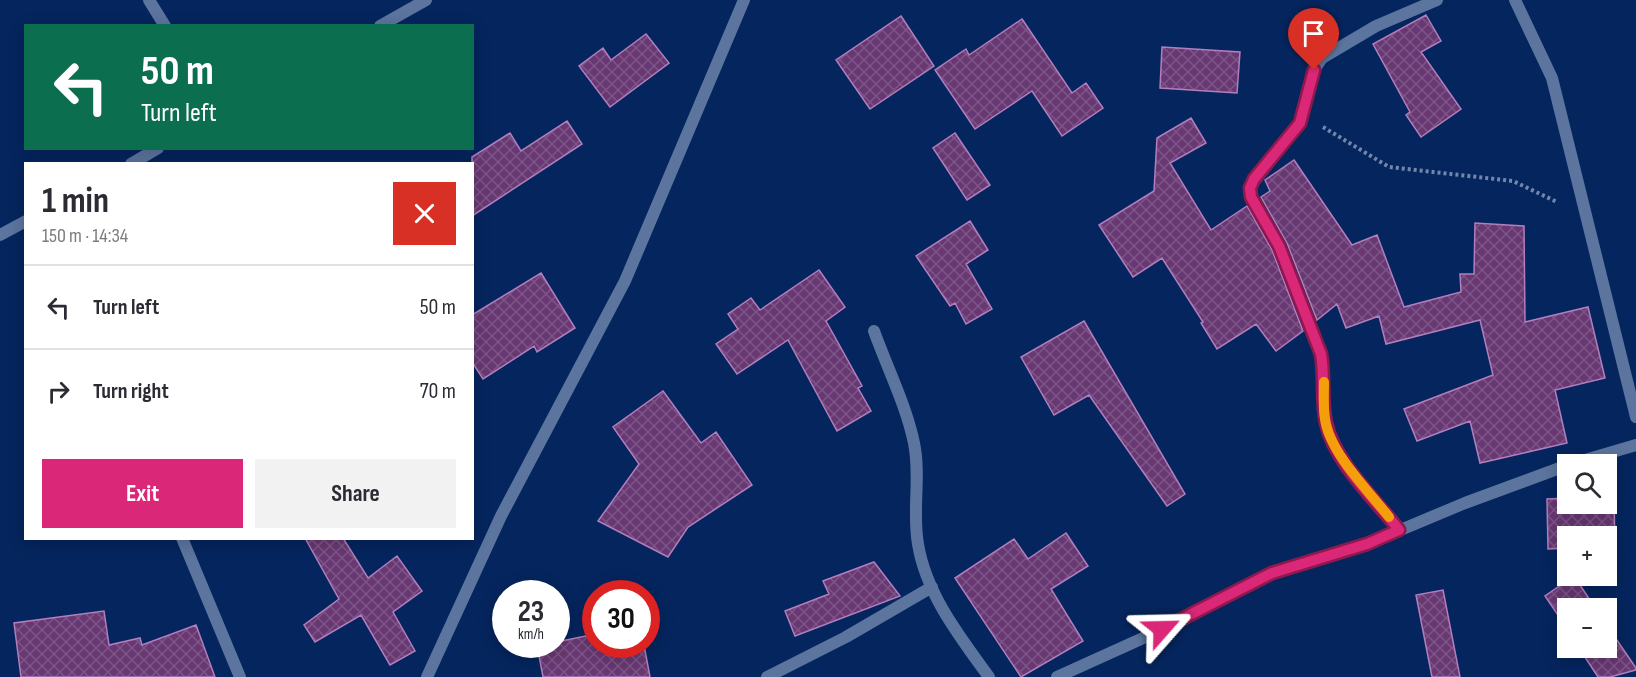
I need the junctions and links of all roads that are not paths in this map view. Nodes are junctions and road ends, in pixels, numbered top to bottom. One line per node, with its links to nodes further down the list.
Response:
1 (149, 0): 6 (street)
2 (426, 0): 7 (street)
3 (744, 0): 21 (street)
4 (1437, 0): 17 (street)
5 (1515, 0): 13 (street)
6 (164, 24)
7 (384, 24)
8 (155, 150): 9 (street)
9 (134, 162)
10 (24, 222): 11 (street)
11 (0, 235)
12 (874, 331): 19 (street)
13 (1636, 417)
14 (1636, 445): 15 (street)
15 (1605, 454)
16 (1557, 469): 17 (street)
17 (1399, 530): 24 (street)
18 (183, 540): 20 (street)
19 (932, 587): 22 (street); 23 (street)
20 (240, 677)
21 (427, 677)
22 (767, 677)
23 (989, 677)
24 (1057, 677)

